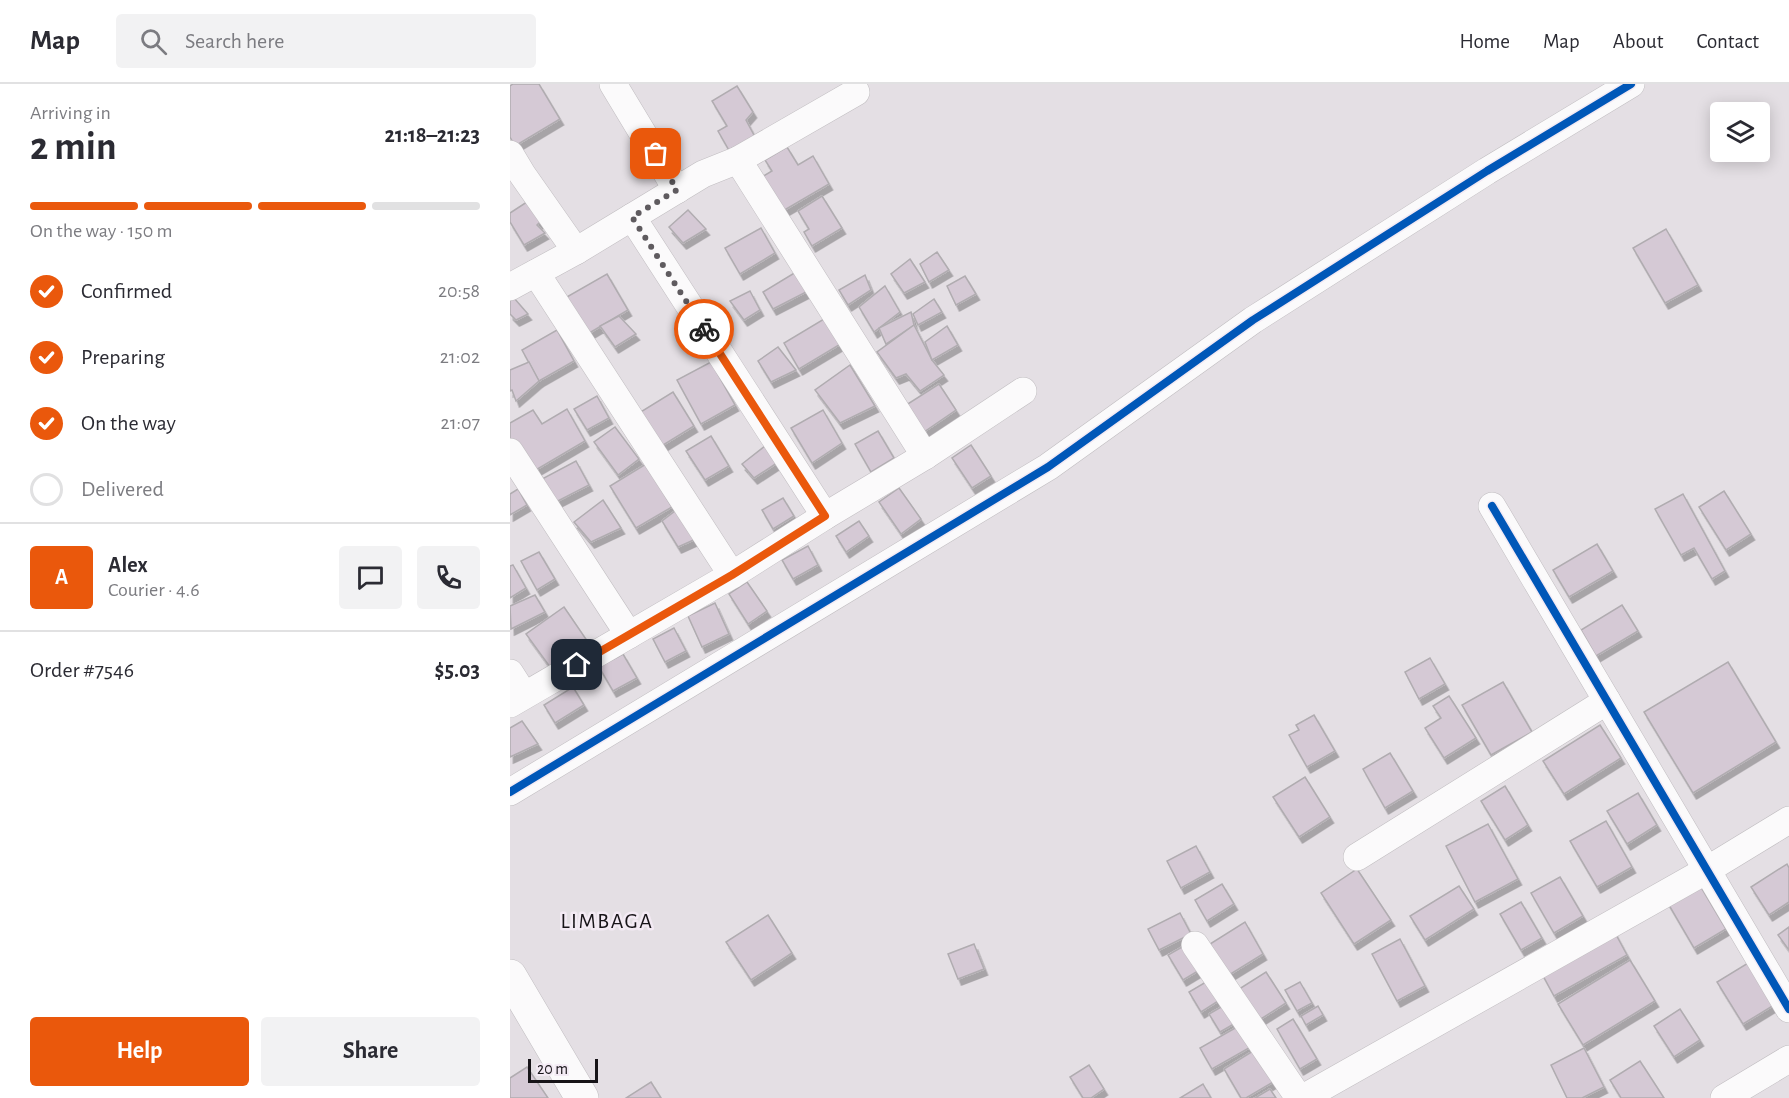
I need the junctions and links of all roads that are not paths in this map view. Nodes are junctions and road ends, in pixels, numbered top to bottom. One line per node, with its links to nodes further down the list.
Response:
1 (613, 84): 6 (street)
2 (1631, 84): 20 (street)
3 (856, 92): 5 (street)
4 (510, 154): 8 (street)
5 (738, 160): 6 (street); 13 (street)
6 (677, 190): 7 (street)
7 (632, 217): 8 (street); 15 (street)
8 (576, 251): 9 (street)
9 (536, 273): 10 (street); 16 (street)
10 (510, 287)
11 (1023, 391): 13 (street)
12 (510, 452): 17 (street)
13 (925, 456): 15 (street)
14 (1492, 506): 19 (street)
15 (825, 516): 16 (street)
16 (732, 575): 17 (street)
17 (629, 635): 18 (street)
18 (515, 690)
19 (1607, 701): 22 (street); 23 (street)
20 (510, 792)
21 (1789, 820): 23 (street)
22 (1357, 857)
23 (1707, 870): 26 (street); 29 (street)
24 (1195, 945): 29 (street)
25 (510, 976): 28 (main road)
26 (1789, 1009)
27 (1789, 1059): 30 (street)
28 (582, 1098)
29 (1301, 1098)
30 (1724, 1098)

